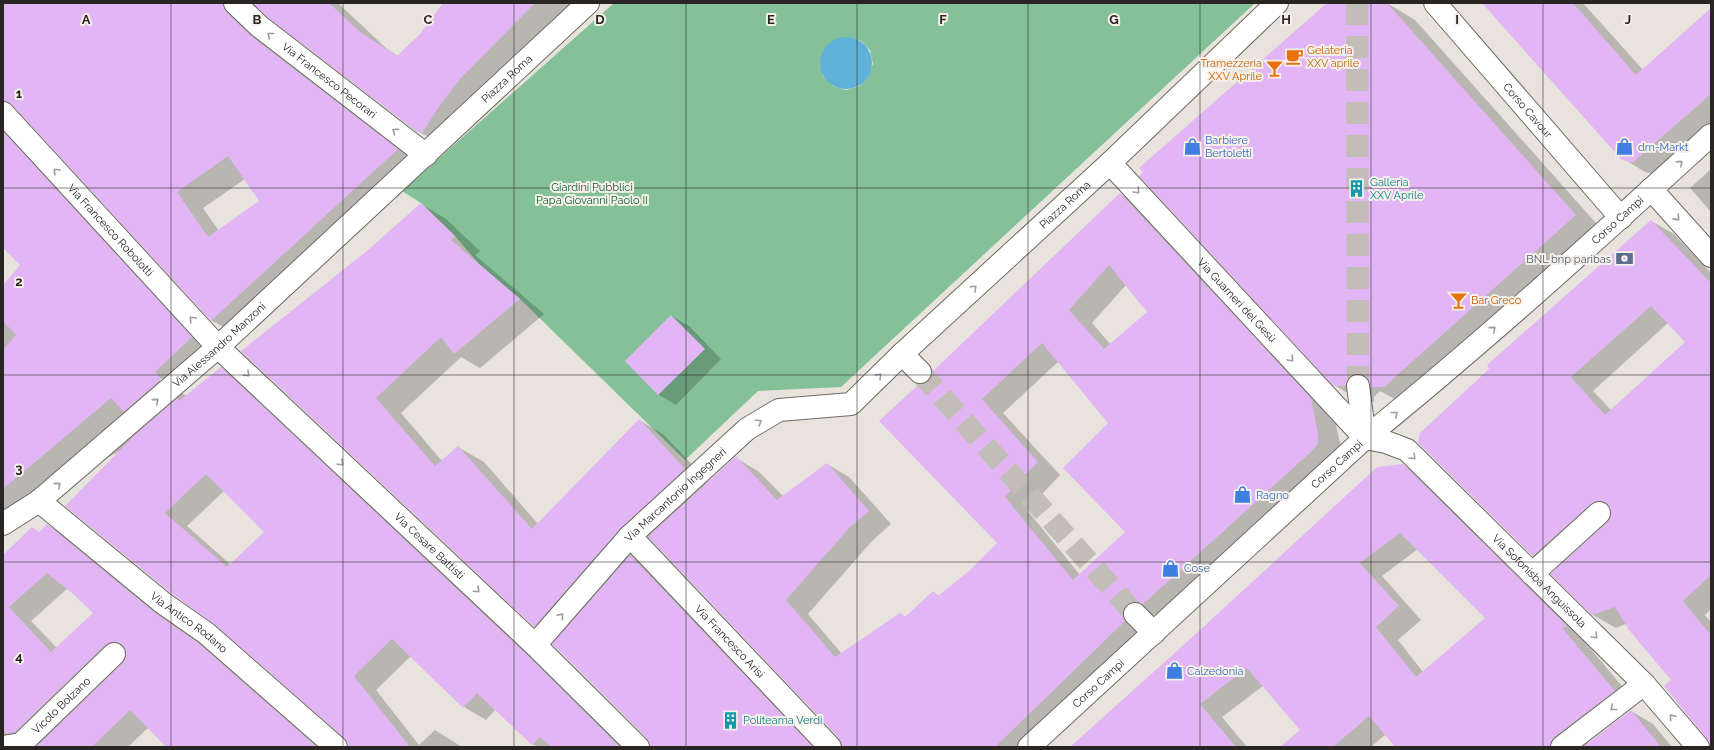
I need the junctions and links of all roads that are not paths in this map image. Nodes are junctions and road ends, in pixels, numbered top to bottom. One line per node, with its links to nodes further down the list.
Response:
1 (235, 3): 7 (street, Via Francesco Pecorari, one-way to 1)
2 (588, 3): 7 (street, Piazza Roma)
3 (1277, 3): 8 (street, Piazza Roma)
4 (1435, 3): 10 (street, Corso Cavour)
5 (3, 113): 12 (street, Via Francesco Robolotti, one-way to 5)
6 (1711, 135): 9 (street, Corso Campi, one-way to 6)
7 (426, 155): 12 (street, Via Alessandro Manzoni)
8 (1110, 163): 13 (street, Piazza Roma, one-way to 8); 17 (street, Via Guarneri del Gesù, one-way to 17)
9 (1651, 189): 10 (street, Corso Campi); 11 (street, one-way to 11)
10 (1621, 218): 17 (street, Corso Campi, one-way to 10)
11 (1711, 256)
12 (218, 347): 18 (street, Via Alessandro Manzoni, one-way to 12); 25 (street, Via Cesare Battisti, one-way to 25)
13 (902, 354): 14 (street); 16 (street, Piazza Roma, one-way to 13)
14 (920, 372)
15 (1358, 386): 17 (street)
16 (851, 404): 21 (street, Via Marcantonio Ingegneri, one-way to 16)
17 (1365, 438): 22 (street, Via Sofonisba Anguissola, one-way to 22); 24 (street, Corso Campi)
18 (40, 501): 20 (street, Via Alessandro Manzoni); 29 (street, Via Antico Rodano)
19 (1599, 514): 22 (street)
20 (3, 524)
21 (630, 536): 25 (street, Via Marcantonio Ingegneri, one-way to 21); 31 (street, Via Francesco Arisi)
22 (1532, 574): 27 (street, Via Sofonisba Anguissola, one-way to 27)
23 (1136, 614): 24 (street)
24 (1154, 634): 32 (street, Corso Campi)
25 (535, 646): 30 (street, Via Cesare Battisti)
26 (114, 654): 28 (street, Vicolo Bolzano)
27 (1644, 684): 33 (street, one-way to 33); 34 (street, Via Sofonisba Anguissola, one-way to 27)
28 (3, 747)
29 (336, 747)
30 (638, 747)
31 (830, 747)
32 (1029, 747)
33 (1562, 747)
34 (1698, 747)

